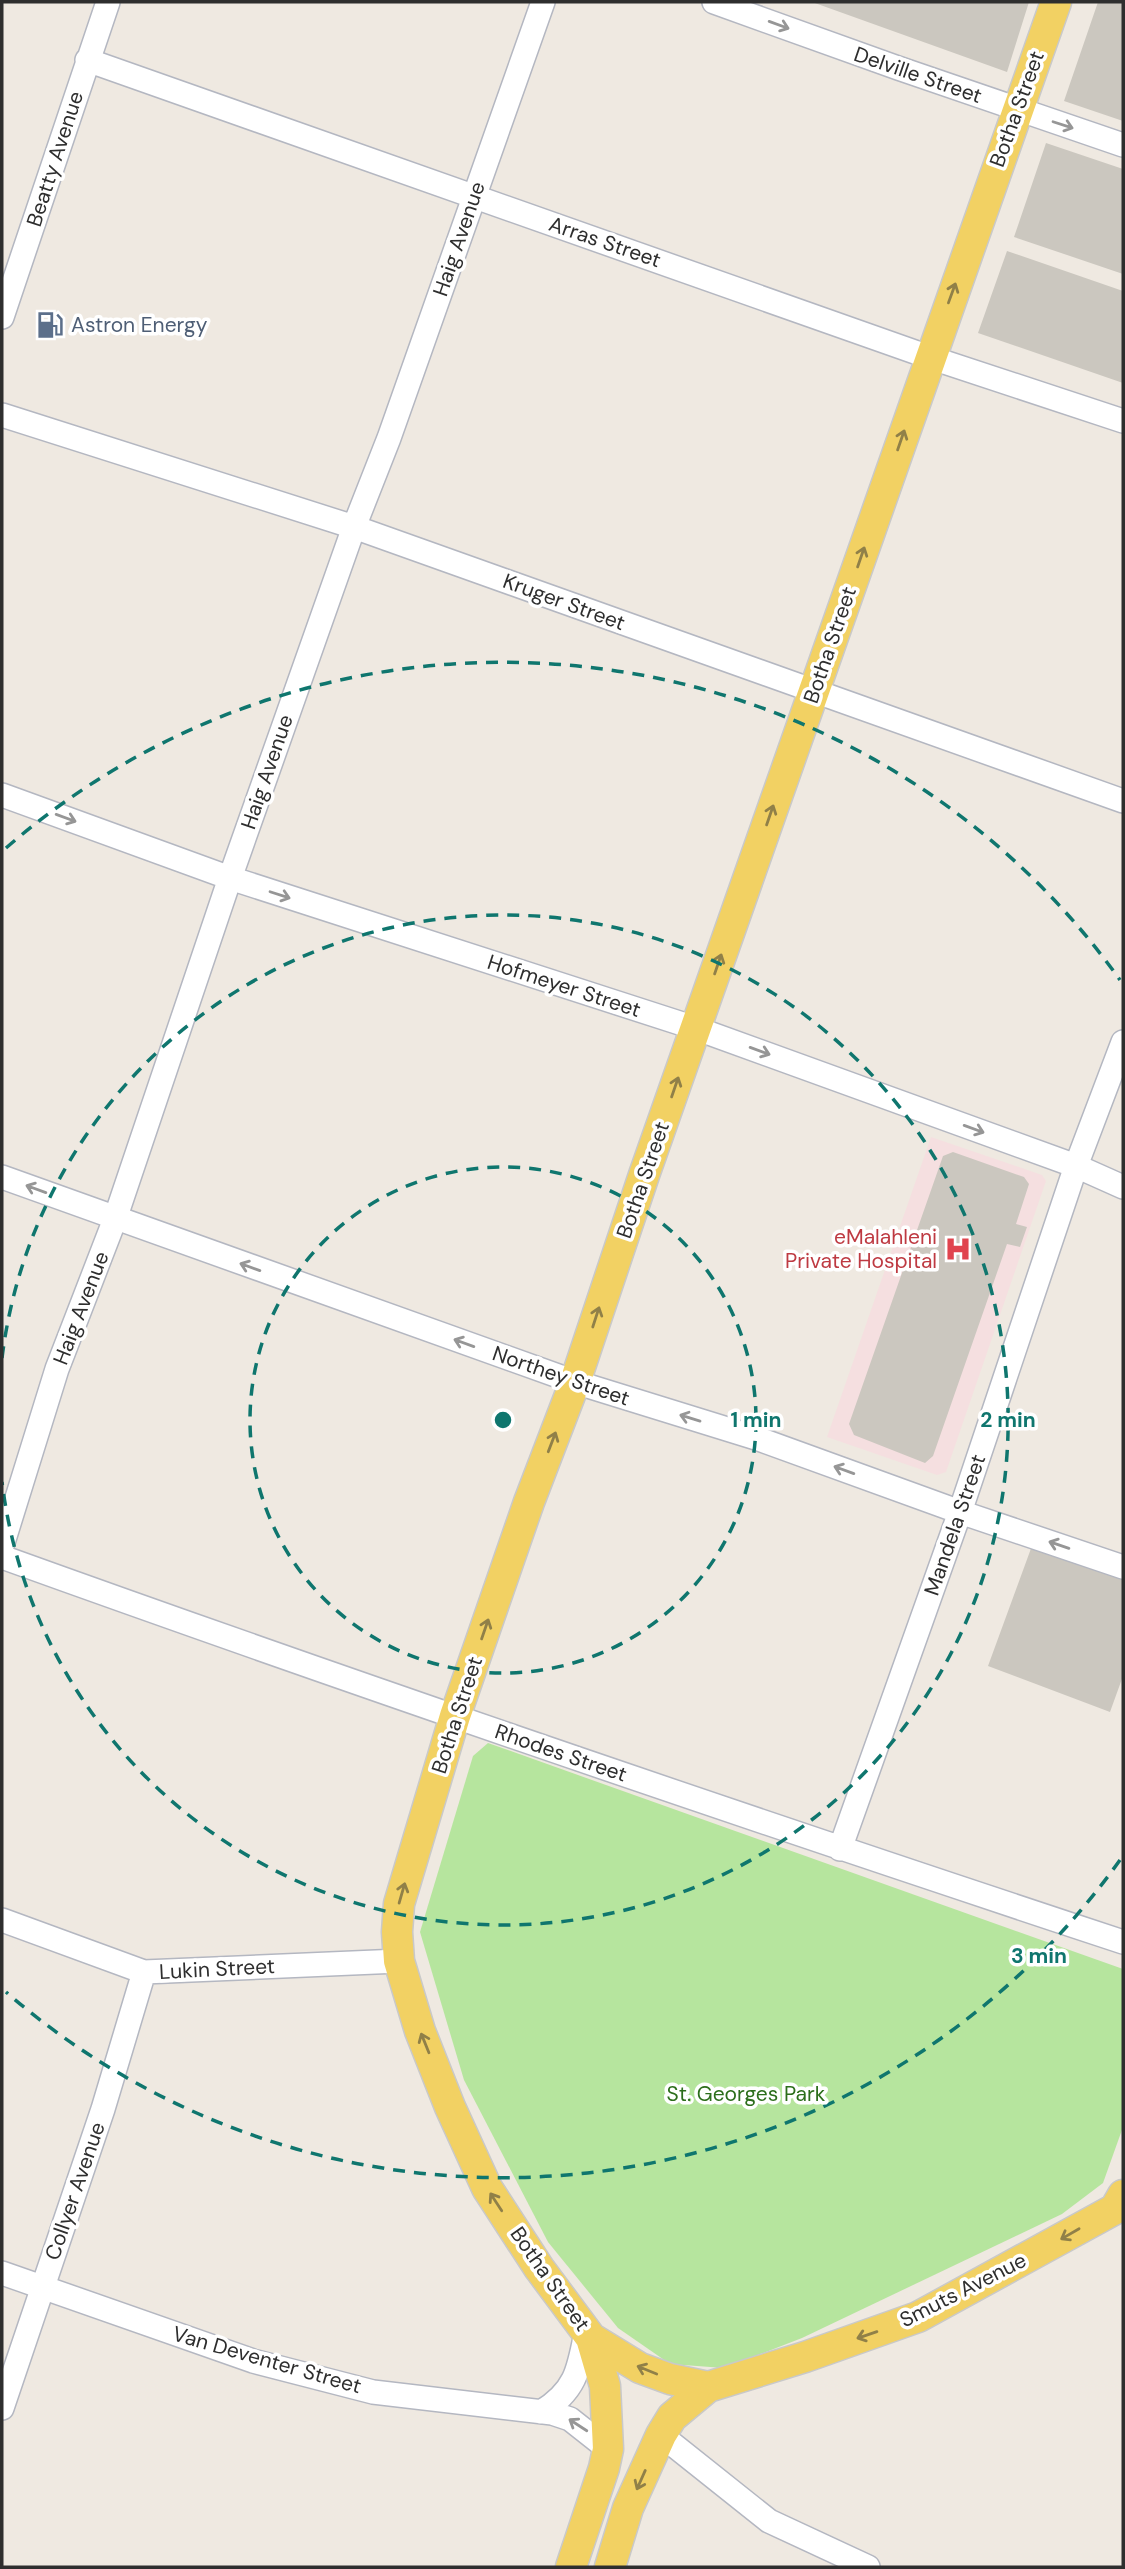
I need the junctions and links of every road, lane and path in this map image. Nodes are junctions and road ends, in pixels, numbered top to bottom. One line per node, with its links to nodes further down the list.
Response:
1 (108, 2): 5 (street, Beatty Avenue)
2 (543, 2): 8 (street, Haig Avenue)
3 (714, 2): 6 (street, Delville Street, one-way to 6)
4 (1056, 2): 6 (main road, Botha Street)
5 (88, 61): 8 (street, Arras Street); 9 (street, Beatty Avenue)
6 (1017, 110): 7 (street, Delville Street, one-way to 7); 10 (main road, Botha Street, one-way to 6)
7 (1123, 145)
8 (473, 196): 10 (street, Arras Street); 13 (street, Haig Avenue)
9 (2, 317)
10 (929, 357): 12 (street, Arras Street); 14 (main road, Botha Street, one-way to 10)
11 (2, 415): 13 (street, Kruger Street)
12 (1123, 421)
13 (354, 527): 14 (street, Kruger Street); 17 (street, Haig Avenue)
14 (814, 690): 16 (street, Kruger Street); 18 (main road, Botha Street, one-way to 14)
15 (2, 795): 17 (street, Hofmeyer Street, one-way to 17)
16 (1123, 801)
17 (230, 878): 18 (street, Hofmeyer Street, one-way to 18); 23 (street, Haig Avenue)
18 (695, 1028): 20 (street, Hofmeyer Street, one-way to 20); 24 (main road, Botha Street, one-way to 18)
19 (1123, 1042): 20 (street, Mandela Street)
20 (1076, 1166): 22 (street, Hofmeyer Street); 25 (street, Mandela Street)
21 (2, 1177): 23 (street, Northey Street, one-way to 21)
22 (1123, 1187)
23 (115, 1219): 24 (street, Northey Street, one-way to 23); 26 (street, Haig Avenue)
24 (575, 1382): 25 (street, Northey Street, one-way to 24); 29 (main road, Botha Street, one-way to 24)
25 (960, 1513): 28 (street, Northey Street, one-way to 25); 30 (street, Mandela Street)
26 (2, 1546)
27 (2, 1557): 29 (street, Rhodes Street)
28 (1123, 1567)
29 (455, 1716): 30 (street, Rhodes Street); 33 (main road, Botha Street, one-way to 29)
30 (840, 1849): 32 (street, Rhodes Street)
31 (2, 1920): 34 (street, Lukin Street)
32 (1123, 1942)
33 (399, 1961): 34 (street, Lukin Street); 38 (main road, Botha Street, one-way to 33)
34 (144, 1972): 37 (street, Collyer Avenue)
35 (1121, 2208): 39 (main road, Smuts Avenue, one-way to 39)
36 (2, 2273): 37 (street, Van Deventer Street)
37 (41, 2288): 40 (street, Collyer Avenue); 41 (street, Van Deventer Street)
38 (589, 2335): 39 (main road, one-way to 38); 41 (street); 43 (main road)
39 (708, 2387): 42 (main road)
40 (2, 2407)
41 (541, 2412): 43 (street, Van Deventer Street, one-way to 41)
42 (661, 2435): 45 (main road, one-way to 45); 46 (street)
43 (608, 2449): 44 (main road)
44 (571, 2567)
45 (610, 2567)
46 (868, 2567)

